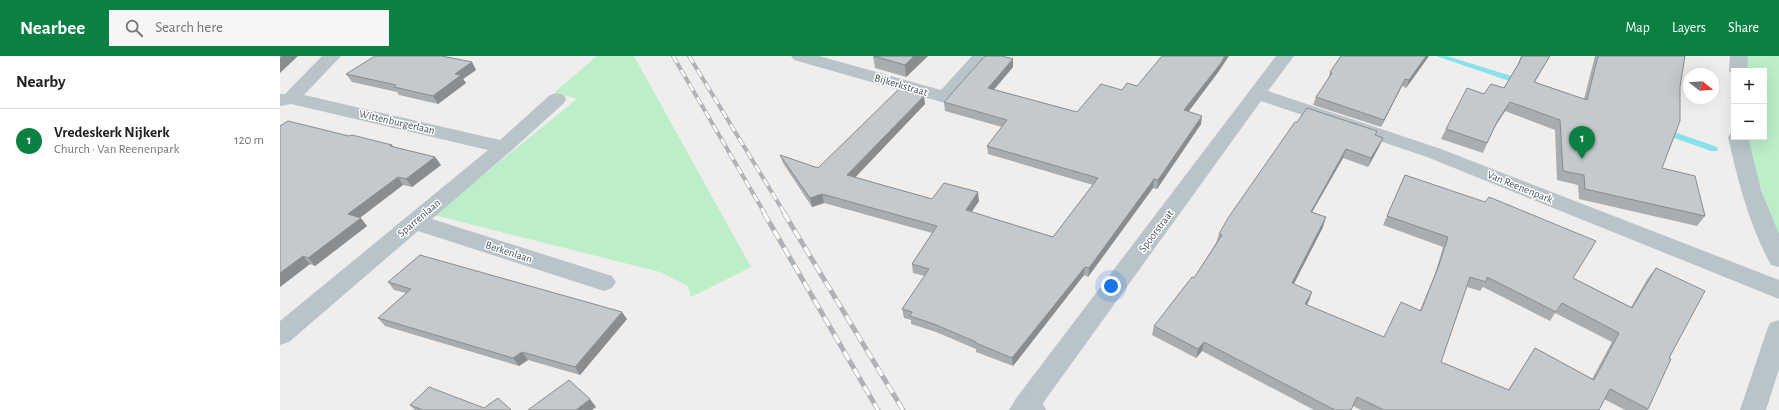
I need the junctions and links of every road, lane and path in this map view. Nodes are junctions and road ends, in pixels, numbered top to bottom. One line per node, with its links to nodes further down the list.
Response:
1 (332, 56): 8 (street)
2 (981, 56): 5 (street, Bijkerkstraat)
3 (1285, 56): 7 (street, Spoorstraat)
4 (1739, 56): 6 (street)
5 (803, 57)
6 (1738, 68)
7 (1258, 94): 15 (street, Van Reenenpark); 18 (street, Spoorstraat)
8 (286, 99): 11 (street, Wittenburgerlaan)
9 (557, 99): 11 (street, Sparrenlaan)
10 (1739, 140): 13 (street)
11 (504, 147): 12 (street, Sparrenlaan)
12 (414, 222): 14 (street, Berkenlaan); 17 (street, Sparrenlaan)
13 (1779, 259)
14 (604, 282)
15 (1779, 290)
16 (1779, 330): 19 (street)
17 (280, 335)
18 (1027, 408)
19 (1753, 410)

